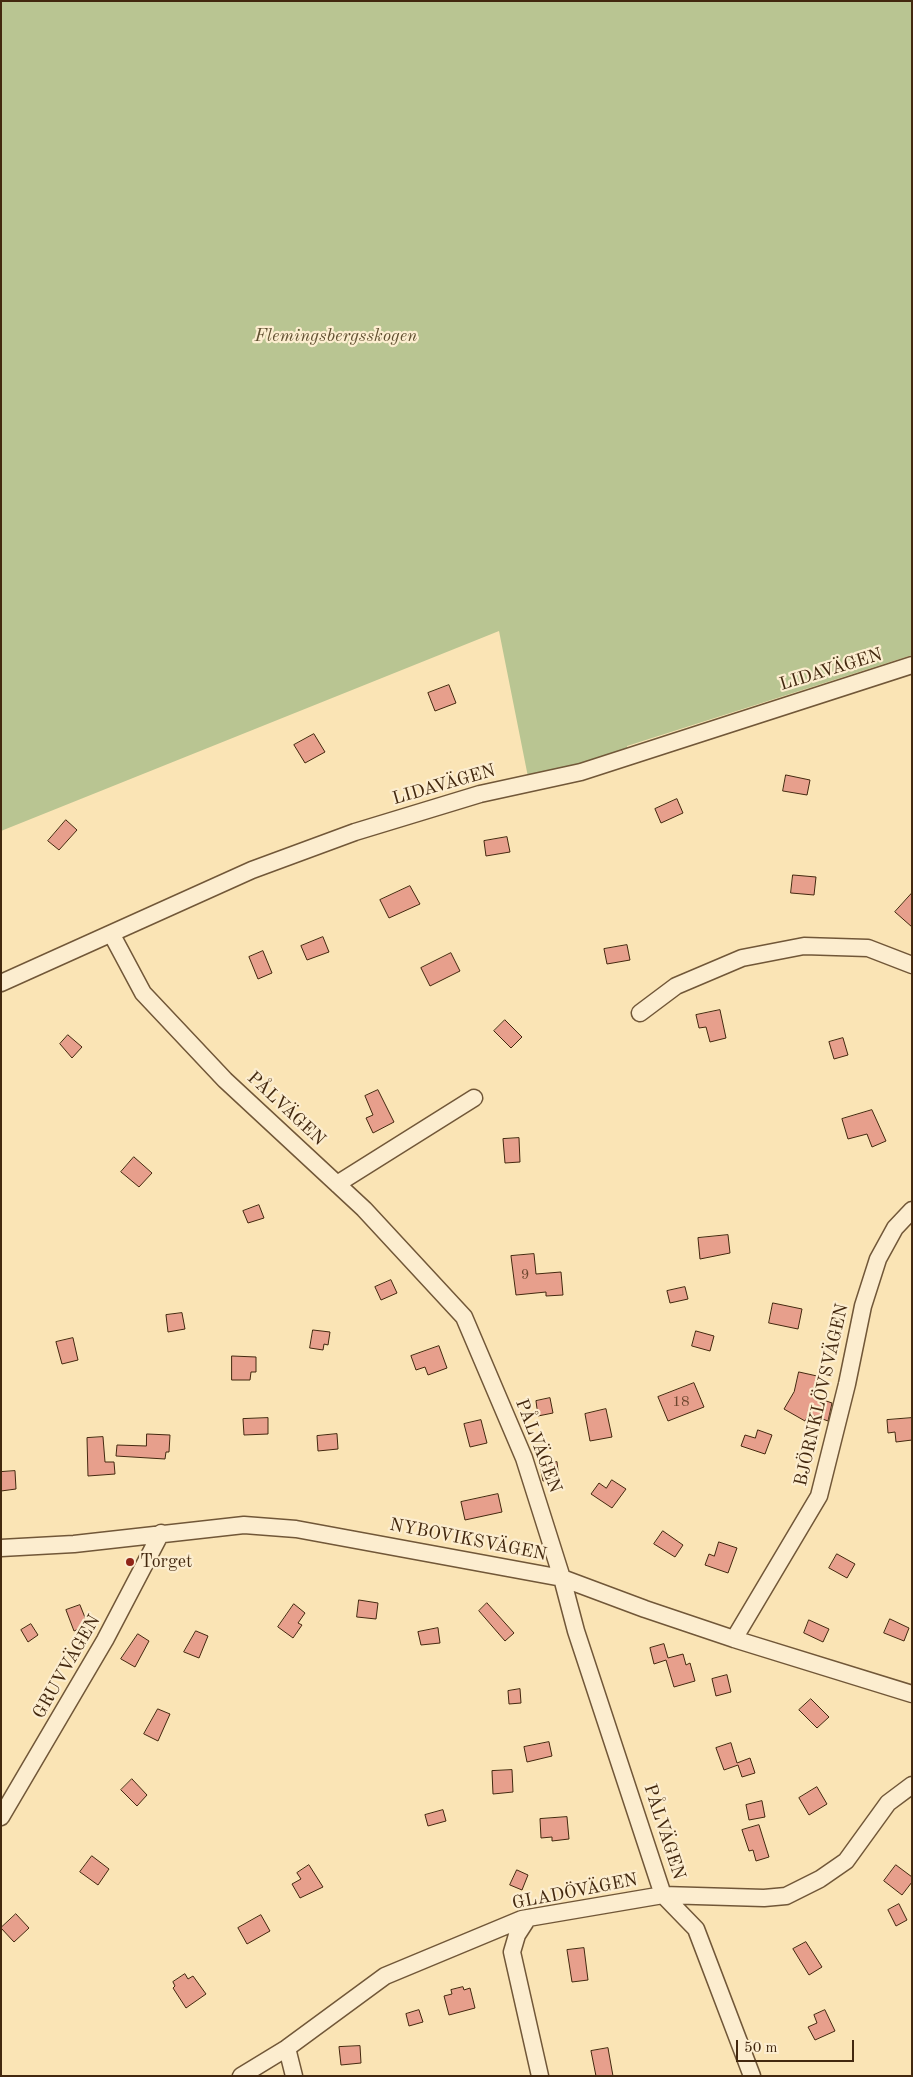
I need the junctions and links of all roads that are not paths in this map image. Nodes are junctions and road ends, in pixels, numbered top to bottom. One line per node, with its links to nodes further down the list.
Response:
1 (912, 666): 2 (street, LIDAVÄGEN)
2 (112, 935): 4 (street, LIDAVÄGEN); 7 (street, PÅLVÄGEN)
3 (912, 965): 5 (street)
4 (1, 983)
5 (640, 1013)
6 (474, 1098): 7 (street)
7 (337, 1184): 11 (street, PÅLVÄGEN)
8 (912, 1210): 12 (street, BJÖRNKLÖVSVÄGEN)
9 (161, 1533): 10 (street, NYBOVIKSVÄGEN); 11 (street, NYBOVIKSVÄGEN); 15 (street, GRUVVÄGEN)
10 (1, 1548)
11 (562, 1578): 12 (street, NYBOVIKSVÄGEN); 16 (street, PÅLVÄGEN)
12 (734, 1639): 13 (street, NYBOVIKSVÄGEN)
13 (912, 1694)
14 (912, 1785): 16 (street, GLADÖVÄGEN)
15 (1, 1817)
16 (663, 1895): 17 (street, GLADÖVÄGEN); 22 (street, PÅLVÄGEN)
17 (528, 1918): 18 (street, GLADÖVÄGEN); 21 (street)
18 (287, 2048): 19 (street, GLADÖVÄGEN); 20 (street)
19 (241, 2076)
20 (294, 2076)
21 (540, 2076)
22 (752, 2076)

